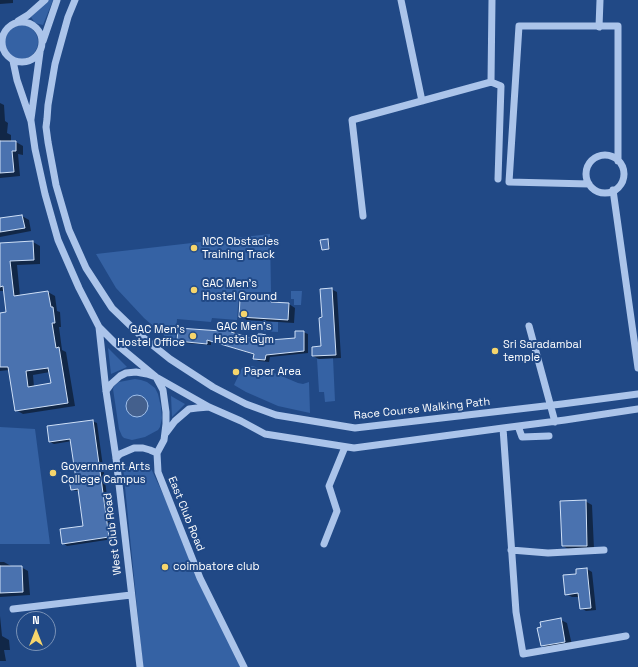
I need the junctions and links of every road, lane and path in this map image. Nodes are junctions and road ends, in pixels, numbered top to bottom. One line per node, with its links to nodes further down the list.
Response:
1 (45, 0): 7 (street)
2 (57, 0): 10 (street)
3 (75, 0): 28 (street, Race Course Walking Path)
4 (401, 0): 15 (street)
5 (492, 0): 14 (street)
6 (600, 0): 8 (street)
7 (12, 24): 9 (street); 10 (street); 13 (street)
8 (599, 26): 17 (street); 19 (street)
9 (0, 28)
10 (42, 44): 11 (street)
11 (40, 51): 13 (street); 16 (street)
12 (0, 52): 13 (street)
13 (10, 59): 16 (street)
14 (491, 82): 15 (street); 18 (street)
15 (422, 101): 21 (street)
16 (31, 121): 23 (street)
17 (618, 161): 19 (street); 20 (street)
18 (498, 179)
19 (589, 184): 20 (street)
20 (613, 190): 24 (street)
21 (363, 216)
22 (529, 326): 28 (street)
23 (99, 327): 25 (street); 26 (street, West Club Road)
24 (638, 368)
25 (156, 377): 26 (street); 29 (street); 34 (street)
26 (106, 391): 38 (street, West Club Road)
27 (638, 394): 28 (street, Race Course Walking Path)
28 (551, 406): 31 (street)
29 (209, 407): 34 (street); 36 (street)
30 (638, 409): 31 (street)
31 (555, 422): 32 (street)
32 (518, 426): 33 (street); 35 (street)
33 (502, 428): 36 (street); 40 (street)
34 (166, 434): 37 (street)
35 (549, 436)
36 (345, 447): 39 (street)
37 (157, 453): 38 (street); 46 (street, East Club Road)
38 (116, 458): 42 (street, West Club Road)
39 (324, 544)
40 (511, 550): 41 (street); 44 (street)
41 (604, 550)
42 (131, 595): 43 (street); 45 (street, West Club Road)
43 (13, 609)
44 (626, 636)
45 (140, 667)
46 (244, 667)

